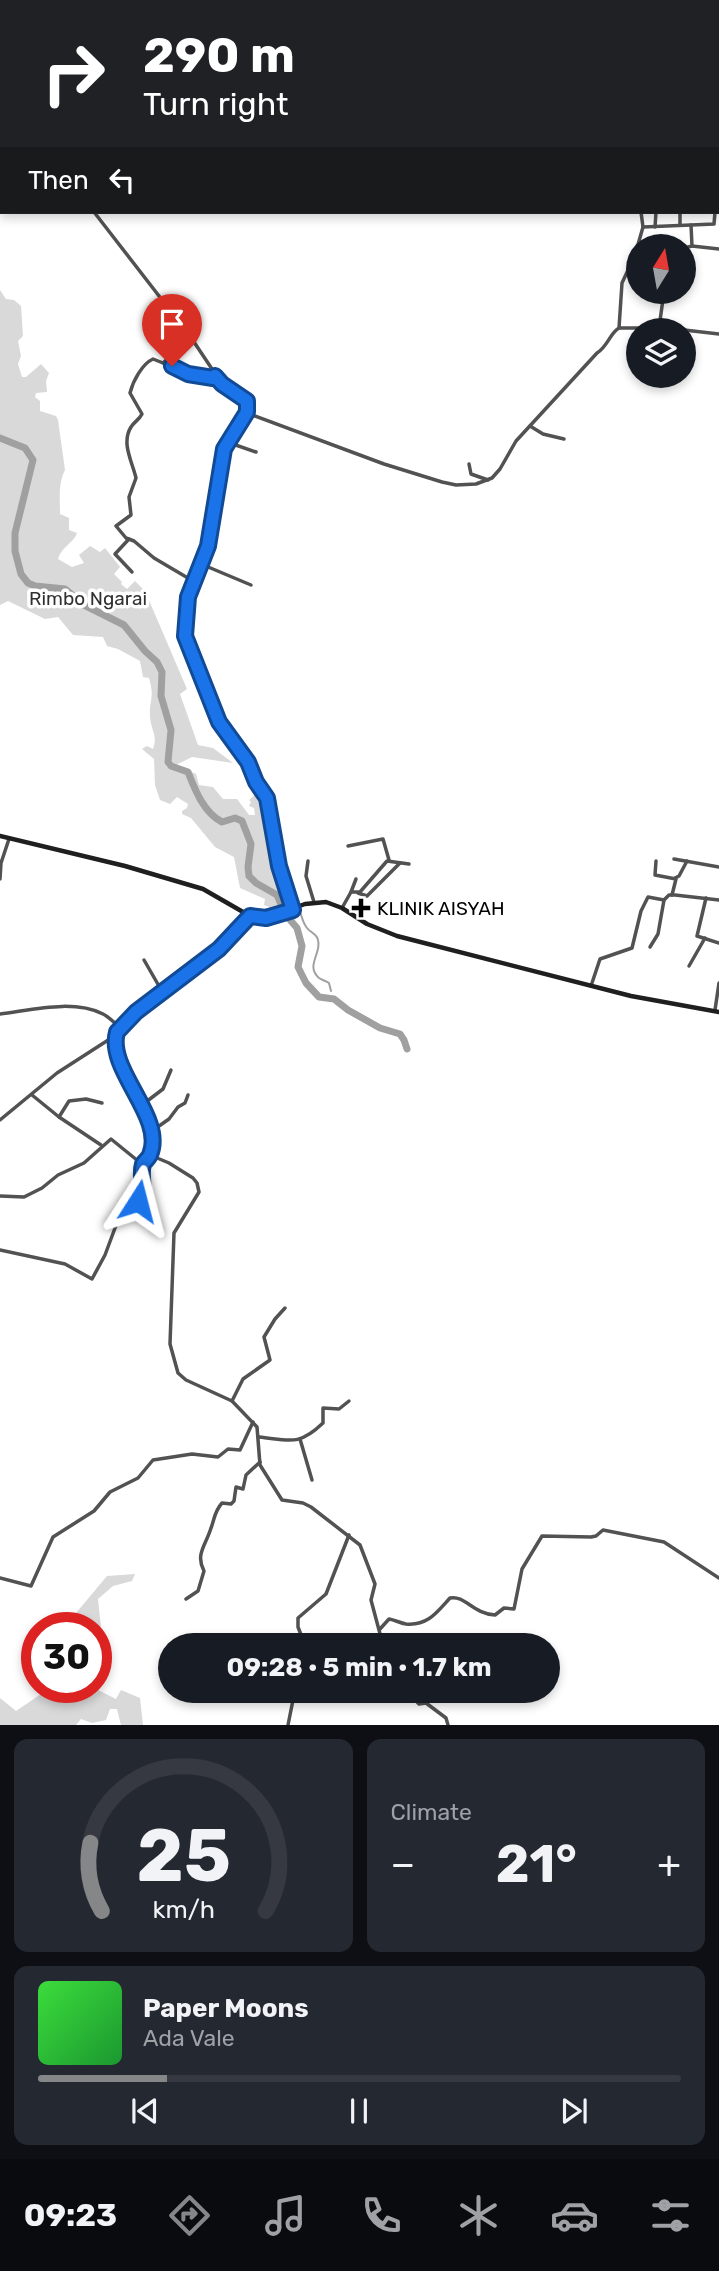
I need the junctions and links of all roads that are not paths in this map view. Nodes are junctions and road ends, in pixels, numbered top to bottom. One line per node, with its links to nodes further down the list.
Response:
1 (96, 214): 19 (street)
2 (641, 214): 9 (street)
3 (656, 214): 8 (street)
4 (680, 214): 6 (street)
5 (715, 214): 7 (street)
6 (680, 225): 7 (street); 8 (street)
7 (691, 225): 11 (street)
8 (655, 227): 9 (street)
9 (643, 228): 10 (street)
10 (641, 234)
11 (691, 234)
12 (696, 246): 13 (street)
13 (719, 249)
14 (626, 275): 15 (street)
15 (619, 328): 16 (street); 23 (street)
16 (626, 328)
17 (696, 332): 18 (street)
18 (719, 334)
19 (190, 337): 20 (street); 21 (street)
20 (163, 363): 21 (street); 29 (street)
21 (215, 376): 22 (street)
22 (247, 412): 25 (street); 28 (street)
23 (530, 426): 24 (street); 28 (street)
24 (564, 439)
25 (227, 442): 26 (street); 30 (street)
26 (256, 452)
27 (469, 464): 28 (street)
28 (488, 480)
29 (130, 539): 31 (street); 32 (street)
30 (201, 564): 32 (street); 33 (street)
31 (132, 572)
32 (193, 581): 56 (street)
33 (251, 585)
34 (0, 836): 35 (main road)
35 (9, 839): 46 (street); 57 (main road)
36 (348, 846): 38 (street)
37 (674, 859): 41 (street)
38 (389, 860): 42 (street); 49 (street)
39 (307, 861): 54 (street)
40 (656, 861): 45 (street)
41 (687, 861): 44 (street); 45 (street)
42 (400, 863): 43 (street); 49 (street)
43 (410, 864)
44 (719, 867)
45 (675, 878): 50 (street)
46 (0, 879)
47 (356, 879): 48 (street)
48 (351, 892): 49 (street); 55 (street)
49 (358, 893)
50 (672, 895): 51 (street); 52 (street)
51 (706, 898): 53 (street); 58 (street)
52 (664, 900): 60 (street); 64 (street)
53 (719, 900)
54 (313, 902): 55 (main road); 56 (main road)
55 (342, 908): 64 (main road)
56 (293, 910): 57 (main road)
57 (250, 916): 65 (street)
58 (705, 938): 59 (street); 62 (street)
59 (719, 943)
60 (650, 947)
61 (144, 960): 65 (street)
62 (689, 966)
63 (719, 983): 66 (street)
64 (591, 986): 66 (main road)
65 (163, 993): 68 (street)
66 (717, 1011)
67 (0, 1014): 68 (street)
68 (120, 1028): 69 (street)
69 (116, 1035): 71 (street); 74 (street)
70 (171, 1070): 74 (street)
71 (32, 1095): 75 (street); 76 (street)
72 (188, 1095): 77 (street)
73 (102, 1103): 75 (street)
74 (142, 1105): 77 (street)
75 (59, 1117): 78 (street)
76 (0, 1120)
77 (151, 1132): 79 (street)
78 (102, 1145): 80 (street); 81 (street)
79 (150, 1155): 80 (street); 84 (street)
80 (143, 1165): 82 (street)
81 (0, 1196)
82 (0, 1250)
83 (285, 1308): 84 (street)
84 (232, 1401): 86 (street)
85 (349, 1401): 88 (street)
86 (253, 1422): 87 (street); 92 (street)
87 (259, 1437): 88 (street); 89 (street)
88 (300, 1439): 90 (street)
89 (260, 1462): 91 (street); 94 (street)
90 (312, 1480)
91 (349, 1535): 95 (street); 96 (street)
92 (0, 1578)
93 (719, 1578): 95 (street)
94 (186, 1599)
95 (380, 1629): 97 (street)
96 (300, 1633)
97 (381, 1633)
98 (292, 1703): 100 (street)
99 (426, 1703): 101 (street)
100 (288, 1725)
101 (448, 1725)

